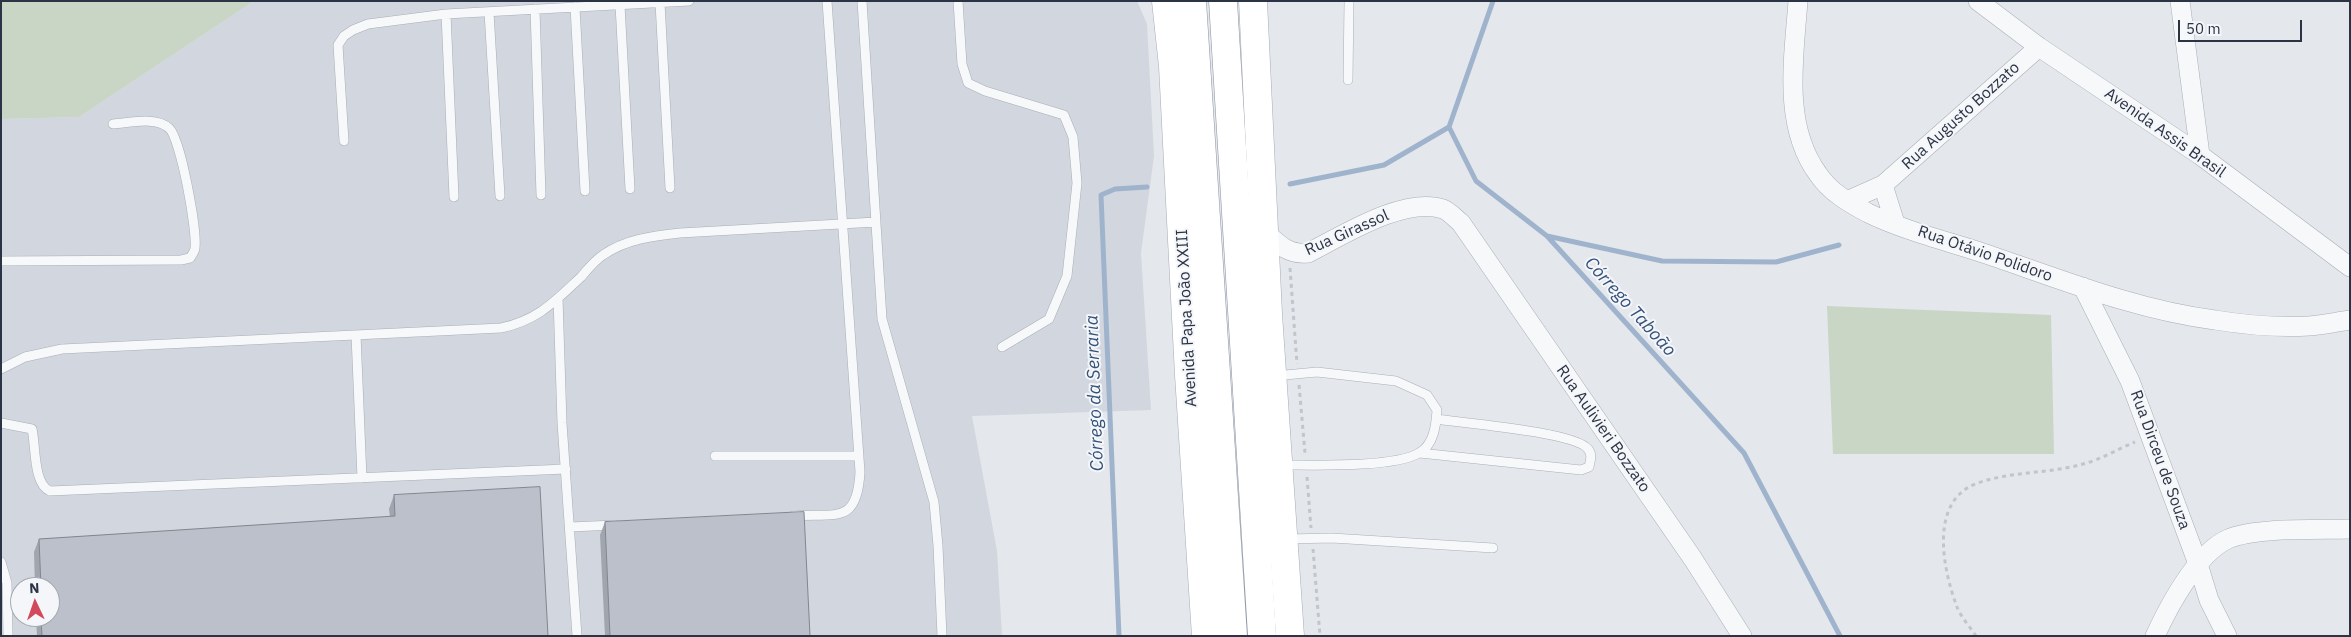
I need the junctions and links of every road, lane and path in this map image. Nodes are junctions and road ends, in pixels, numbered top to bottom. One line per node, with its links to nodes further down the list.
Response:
1 (689, 1): 13 (lane)
2 (827, 1): 35 (lane)
3 (862, 1): 32 (lane)
4 (958, 1): 44 (lane)
5 (1166, 1): 69 (main road, Avenida Papa João XXIII)
6 (1192, 1): 70 (main road, Avenida Papa João XXIII)
7 (1223, 1): 46 (main road)
8 (1253, 1): 36 (main road)
9 (1349, 1): 20 (lane)
10 (1798, 1): 31 (street, Rua Otávio Polidoro)
11 (1978, 1): 19 (street, Avenida Assis Brasil)
12 (2180, 1): 23 (street)
13 (660, 3): 14 (lane); 25 (lane)
14 (620, 5): 15 (lane); 26 (lane)
15 (575, 7): 16 (lane); 27 (lane)
16 (534, 9): 17 (lane); 28 (lane)
17 (489, 12): 18 (lane); 29 (lane)
18 (446, 14): 22 (lane); 30 (lane)
19 (2039, 47): 23 (street, Avenida Assis Brasil); 24 (street, Rua Augusto Bozzato)
20 (1348, 80)
21 (113, 124): 38 (lane)
22 (344, 141)
23 (2200, 155): 39 (street, Avenida Assis Brasil)
24 (1883, 185): 31 (street, Rua Augusto Bozzato); 34 (street)
25 (670, 188)
26 (630, 189)
27 (585, 191)
28 (541, 195)
29 (500, 196)
30 (454, 197)
31 (1847, 201): 34 (street, Rua Otávio Polidoro)
32 (876, 222): 35 (lane); 68 (lane)
33 (1461, 223): 37 (street, Rua Girassol); 74 (street, Rua Aulivieri Bozzato)
34 (1895, 223): 40 (street, Rua Otávio Polidoro)
35 (841, 224): 41 (lane); 52 (lane)
36 (1264, 231): 37 (street, Rua Girassol); 46 (main road)
37 (1288, 252): 46 (path)
38 (1, 261)
39 (2350, 268)
40 (2084, 287): 42 (street, Rua Otávio Polidoro); 49 (street, Rua Dirceu de Souza)
41 (558, 298): 43 (lane); 55 (lane)
42 (2347, 319)
43 (356, 335): 45 (lane); 56 (lane)
44 (1002, 347)
45 (1, 369)
46 (1272, 375): 47 (lane); 53 (main road); 54 (path); 71 (main road)
47 (1436, 419): 50 (lane); 50 (lane)
48 (1, 423): 56 (lane)
49 (2151, 436): 65 (street, Rua Dirceu de Souza); 75 (path)
50 (1420, 453): 54 (lane)
51 (715, 456): 52 (lane)
52 (859, 456): 57 (lane)
53 (1279, 465): 54 (lane); 61 (main road)
54 (1306, 465): 62 (path)
55 (566, 469): 56 (lane); 59 (lane)
56 (362, 478)
57 (786, 516)
58 (629, 524): 59 (lane)
59 (570, 527): 67 (lane)
60 (2350, 529): 65 (street)
61 (1284, 538): 62 (lane); 72 (main road)
62 (1312, 538): 63 (lane); 73 (path)
63 (1493, 548)
64 (1, 562): 66 (lane)
65 (2198, 564): 76 (street); 77 (street, Rua Dirceu de Souza)
66 (8, 636)
67 (576, 636)
68 (942, 636)
69 (1206, 636)
70 (1233, 636)
71 (1262, 636)
72 (1290, 636)
73 (1320, 636)
74 (1742, 636)
75 (1976, 636)
76 (2155, 636)
77 (2227, 636)

